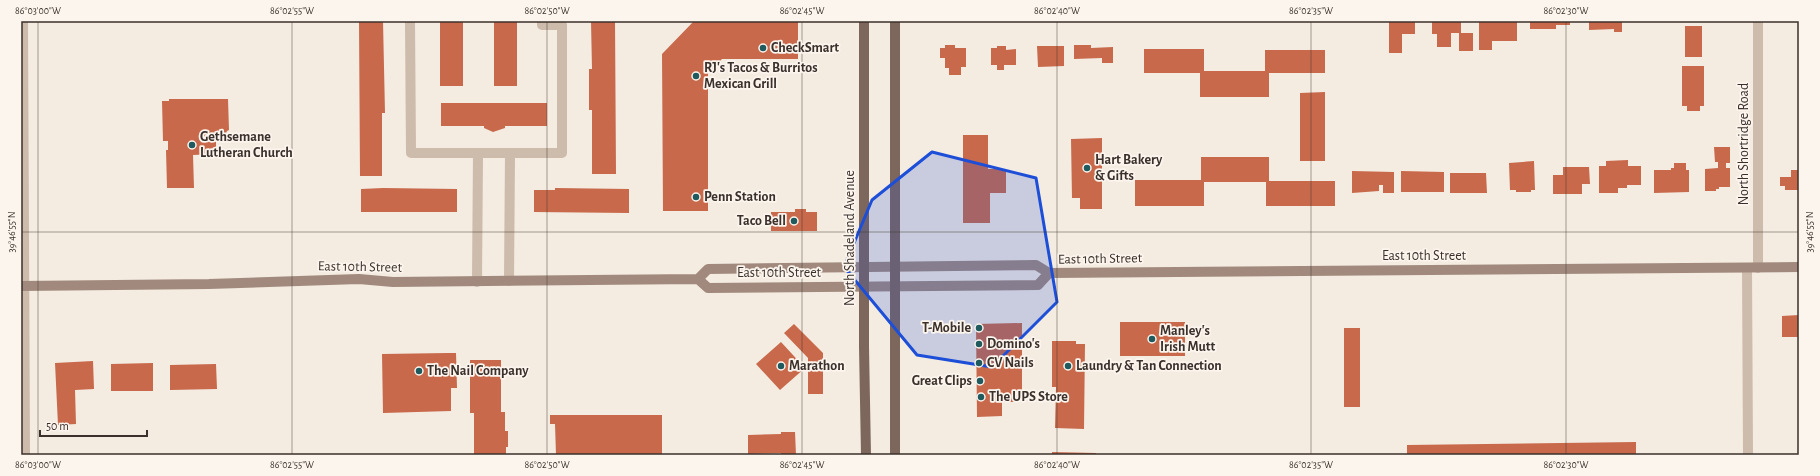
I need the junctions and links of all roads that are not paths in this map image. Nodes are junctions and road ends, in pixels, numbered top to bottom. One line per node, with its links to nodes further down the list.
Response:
1 (23, 21): 18 (street)
2 (410, 21): 7 (street)
3 (542, 21): 8 (street)
4 (864, 21): 9 (main road, North Shadeland Avenue)
5 (895, 21): 10 (main road)
6 (1758, 21): 13 (street, North Shortridge Road)
7 (478, 153): 8 (street); 17 (street)
8 (510, 153): 16 (street)
9 (864, 266): 10 (main road, East 10th Street); 15 (main road, East 10th Street); 19 (main road, North Shadeland Avenue)
10 (894, 266): 14 (main road, East 10th Street); 20 (main road)
11 (1799, 267): 13 (main road, East 10th Street)
12 (1747, 268): 13 (main road, East 10th Street); 14 (main road, East 10th Street); 24 (street)
13 (1758, 268)
14 (1049, 273): 20 (main road, East 10th Street)
15 (698, 279): 16 (main road, East 10th Street); 19 (main road, East 10th Street)
16 (509, 281): 17 (main road, East 10th Street)
17 (477, 282): 18 (main road, East 10th Street)
18 (22, 286): 21 (street)
19 (864, 287): 20 (main road, East 10th Street); 22 (main road, North Shadeland Avenue)
20 (895, 287): 23 (main road)
21 (25, 455)
22 (866, 455)
23 (895, 455)
24 (1748, 455)

